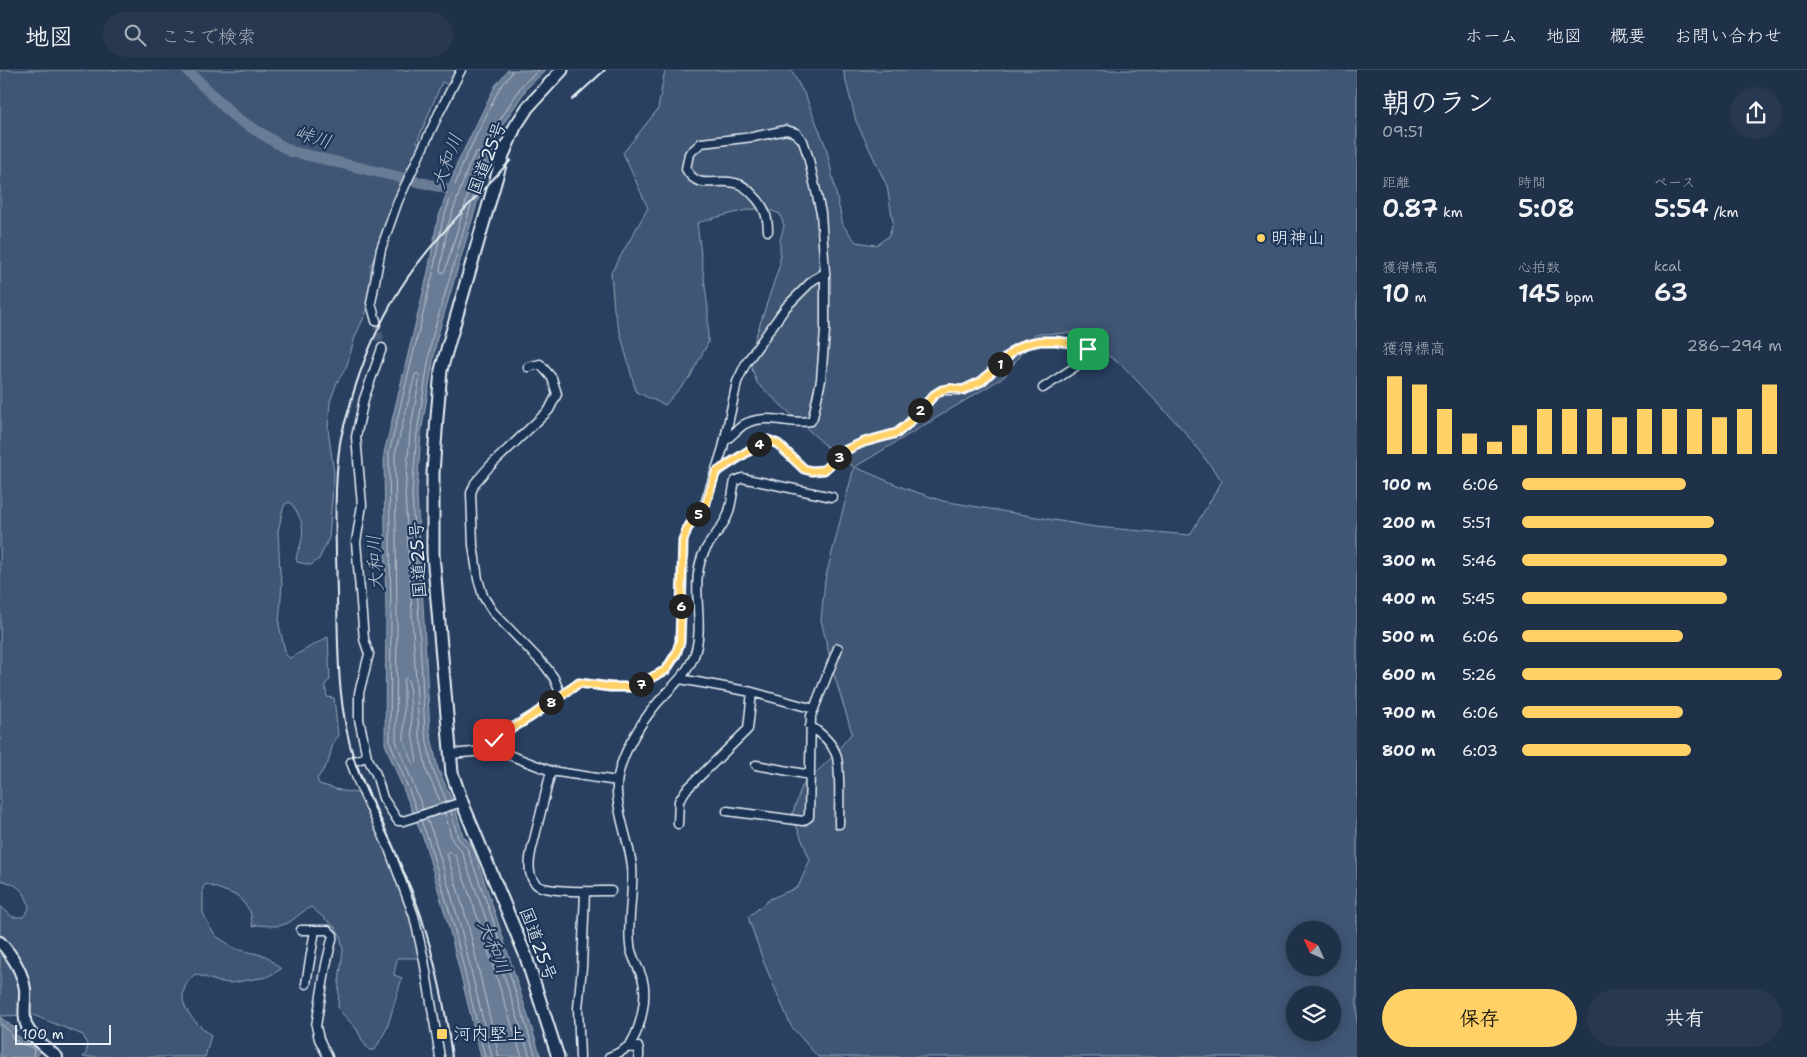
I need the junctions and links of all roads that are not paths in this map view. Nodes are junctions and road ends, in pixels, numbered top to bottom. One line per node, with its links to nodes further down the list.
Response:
1 (461, 70): 5 (street)
2 (562, 70): 19 (highway, 国道25号)
3 (768, 231): 4 (street)
4 (825, 273): 9 (street); 9 (street)
5 (376, 321)
6 (382, 348): 20 (street)
7 (528, 367): 15 (street)
8 (1043, 388): 10 (street)
9 (725, 441): 10 (street)
10 (716, 472): 15 (street)
11 (832, 497): 13 (street)
12 (838, 648): 16 (street)
13 (680, 679): 14 (street); 24 (street)
14 (752, 692): 16 (street); 27 (street)
15 (561, 696): 18 (street)
16 (814, 709): 17 (street)
17 (810, 726): 23 (street); 28 (street)
18 (486, 750): 19 (street); 22 (street)
19 (450, 754): 25 (highway, 国道25号)
20 (367, 757): 25 (street); 38 (street)
21 (756, 765): 23 (street)
22 (551, 772): 24 (street); 30 (street)
23 (810, 775): 26 (street)
24 (617, 780): 35 (street)
25 (457, 804): 39 (highway, 国道25号)
26 (727, 811)
27 (678, 824)
28 (840, 824)
29 (612, 890): 30 (street)
30 (585, 891): 40 (street)
31 (301, 930): 32 (street)
32 (315, 930): 34 (street); 37 (street)
33 (0, 942): 36 (main road)
34 (306, 984)
35 (625, 1048): 41 (street); 42 (street)
36 (57, 1057)
37 (328, 1057)
38 (440, 1057)
39 (558, 1057)
40 (580, 1057)
41 (609, 1057)
42 (638, 1057)

